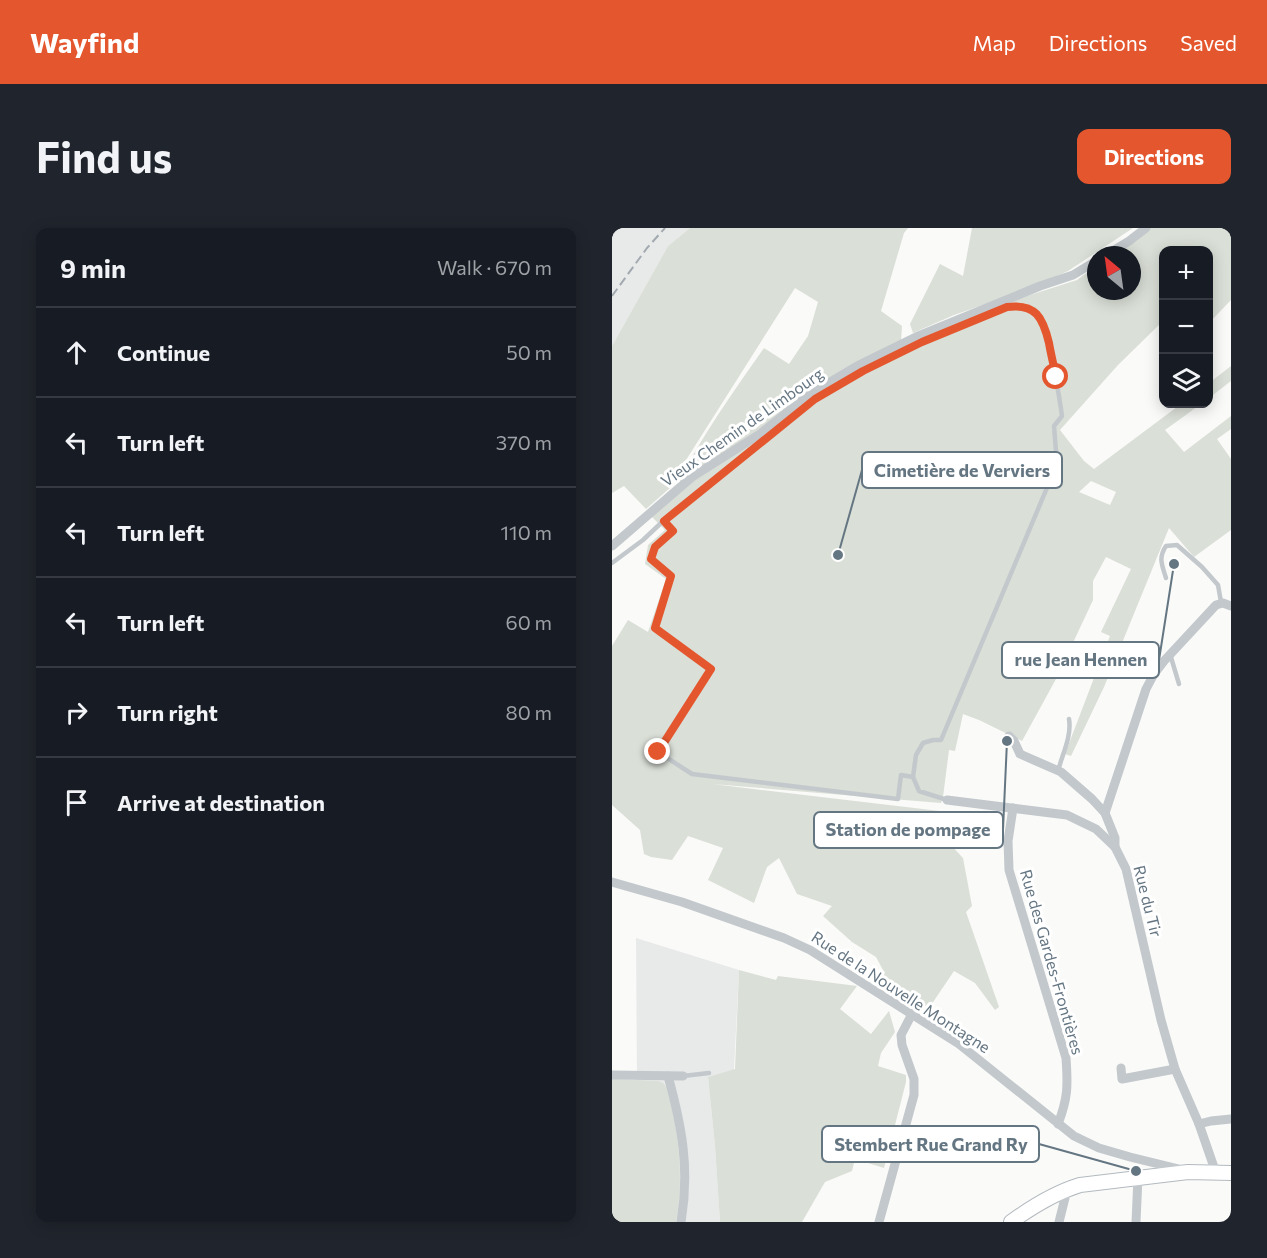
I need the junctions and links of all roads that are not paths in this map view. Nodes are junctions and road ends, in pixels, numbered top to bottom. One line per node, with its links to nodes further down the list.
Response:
1 (1146, 228): 2 (street)
2 (1121, 246)
3 (1087, 266): 5 (street, Vieux Chemin de Limbourg)
4 (664, 521): 6 (lane); 15 (lane); 15 (lane)
5 (612, 546)
6 (612, 563)
7 (1166, 578): 8 (lane)
8 (1221, 604): 9 (street); 10 (street)
9 (1231, 606)
10 (1170, 654): 11 (lane); 18 (street)
11 (1179, 684)
12 (1069, 719): 14 (lane)
13 (1009, 736): 14 (street)
14 (1058, 771): 18 (street)
15 (913, 777): 16 (lane)
16 (947, 800): 17 (street, Rue du Tir)
17 (1013, 808): 19 (street, Rue du Tir); 29 (street, Rue des Gardes-Frontières)
18 (1105, 813): 19 (street)
19 (1115, 847): 23 (street, Rue du Tir)
20 (612, 882): 21 (street, Rue de la Nouvelle Montagne)
21 (912, 1014): 29 (street, Rue de la Nouvelle Montagne); 37 (street)
22 (1120, 1068): 23 (street)
23 (1175, 1069): 30 (street, Rue du Tir)
24 (709, 1073): 27 (lane)
25 (612, 1075): 26 (street)
26 (668, 1076): 27 (street); 36 (street)
27 (683, 1076)
28 (1231, 1119): 30 (street)
29 (1058, 1124): 31 (street, Rue de la Nouvelle Montagne)
30 (1198, 1124): 32 (street, Rue du Tir)
31 (1188, 1172): 32 (street); 34 (street)
32 (1216, 1173): 33 (street)
33 (1231, 1173)
34 (1138, 1177): 35 (street); 40 (street)
35 (1063, 1191): 38 (street); 39 (street)
36 (681, 1222)
37 (879, 1222)
38 (1011, 1222)
39 (1059, 1222)
40 (1136, 1222)

